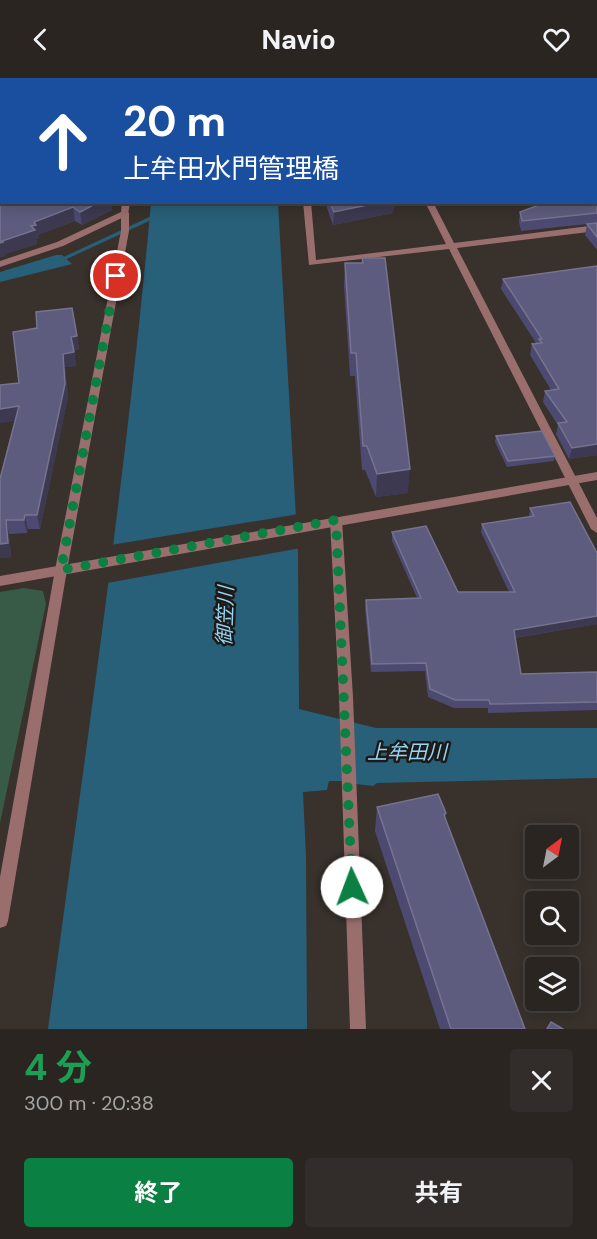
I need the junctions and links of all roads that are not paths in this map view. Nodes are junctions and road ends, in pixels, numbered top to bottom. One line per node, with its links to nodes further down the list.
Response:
1 (307, 204): 5 (street)
2 (430, 204): 5 (street)
3 (126, 208): 6 (street); 11 (street)
4 (597, 228): 5 (street)
5 (451, 246): 8 (street)
6 (0, 264)
7 (597, 476): 8 (street)
8 (570, 481): 9 (street); 10 (street)
9 (336, 520): 11 (street); 14 (street)
10 (597, 529)
11 (61, 570): 12 (street); 13 (street)
12 (0, 580)
13 (0, 921)
14 (358, 1029)

